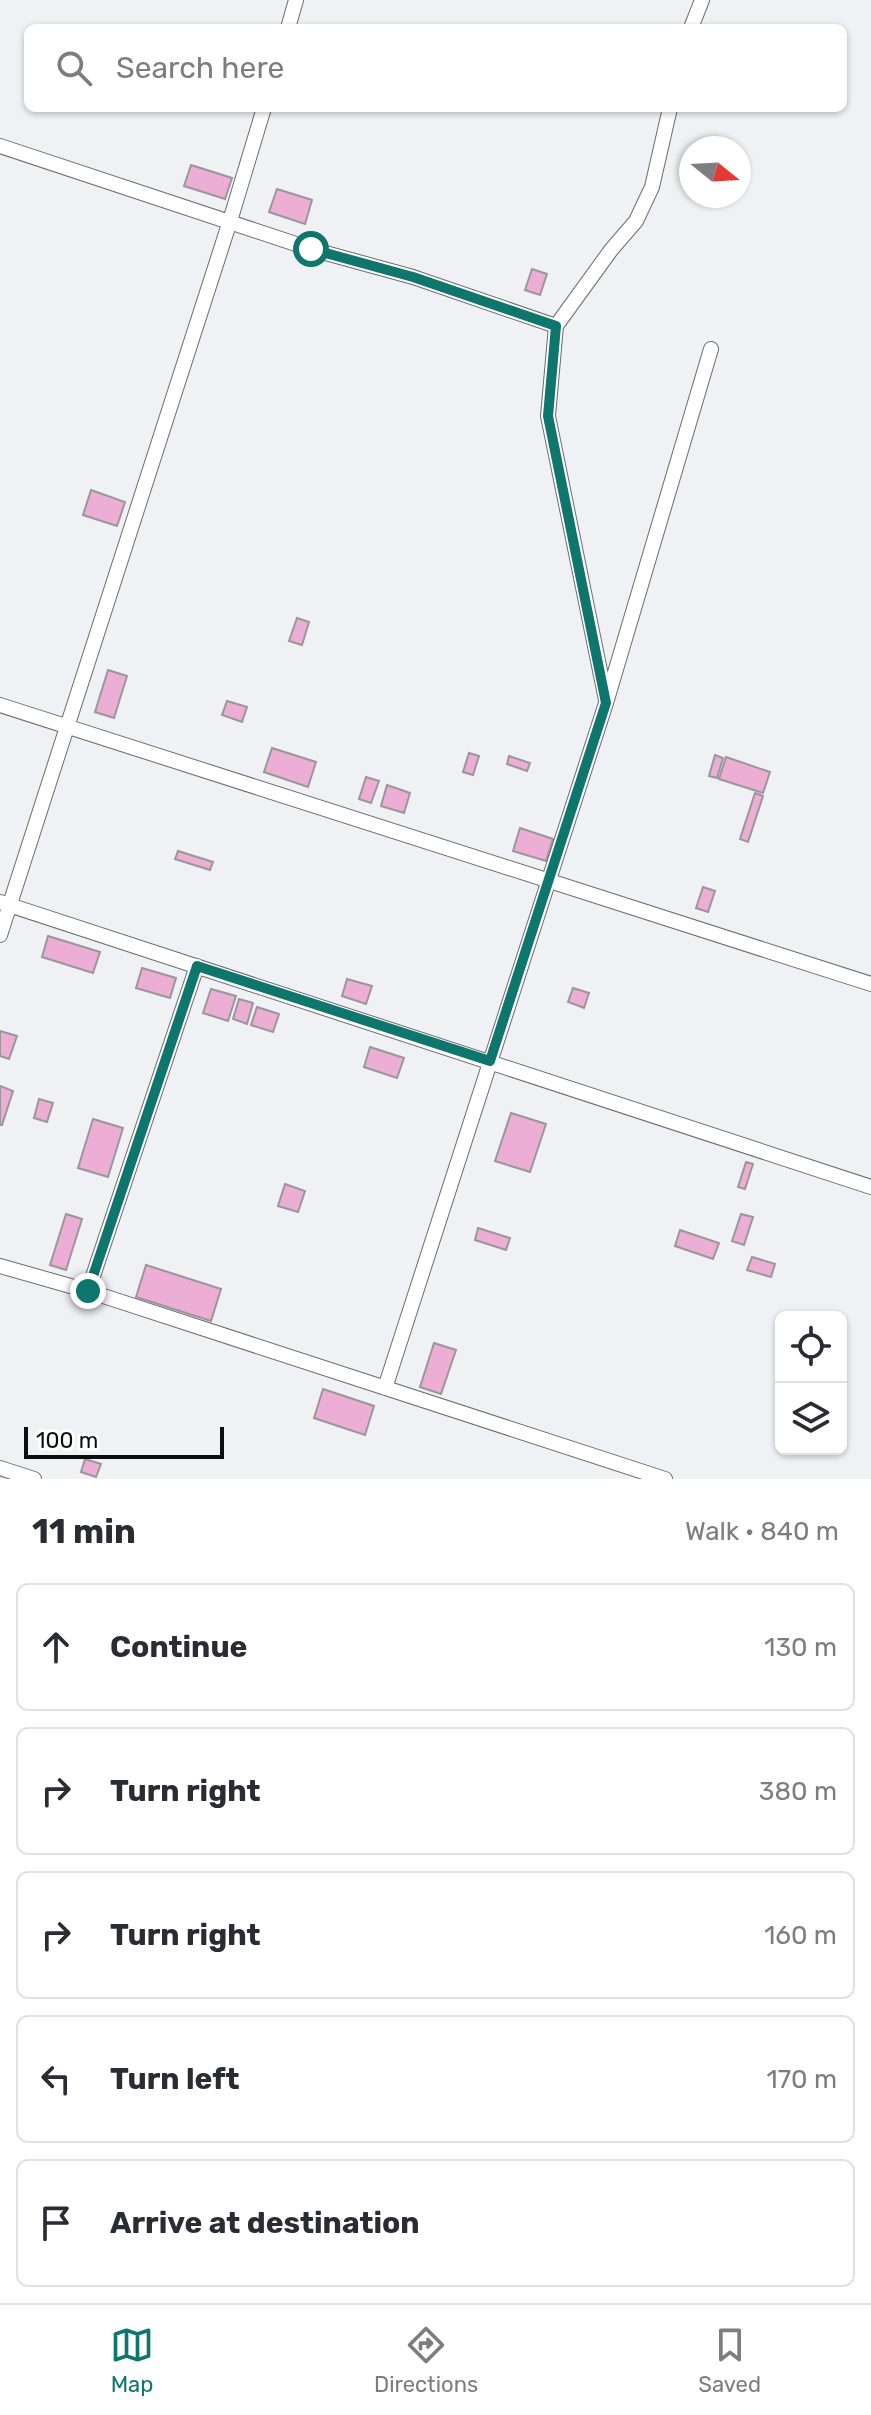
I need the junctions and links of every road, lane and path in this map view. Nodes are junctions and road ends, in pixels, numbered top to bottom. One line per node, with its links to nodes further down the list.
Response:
1 (296, 0): 3 (street)
2 (702, 0): 4 (street)
3 (289, 24)
4 (693, 24)
5 (263, 112): 8 (street)
6 (669, 112): 9 (street)
7 (0, 146): 8 (street)
8 (230, 221): 9 (street); 13 (street)
9 (556, 326): 11 (street)
10 (711, 349): 11 (street)
11 (606, 703): 14 (street)
12 (0, 705): 13 (street)
13 (67, 727): 14 (street); 15 (street)
14 (549, 879): 18 (street); 19 (street)
15 (5, 903): 16 (street); 17 (street)
16 (0, 935)
17 (197, 966): 19 (street); 22 (street)
18 (871, 984)
19 (490, 1061): 20 (street); 23 (street)
20 (871, 1187)
21 (0, 1266): 22 (street)
22 (88, 1291): 23 (street)
23 (385, 1388): 26 (street)
24 (0, 1468): 25 (street)
25 (34, 1479)
26 (665, 1479)

